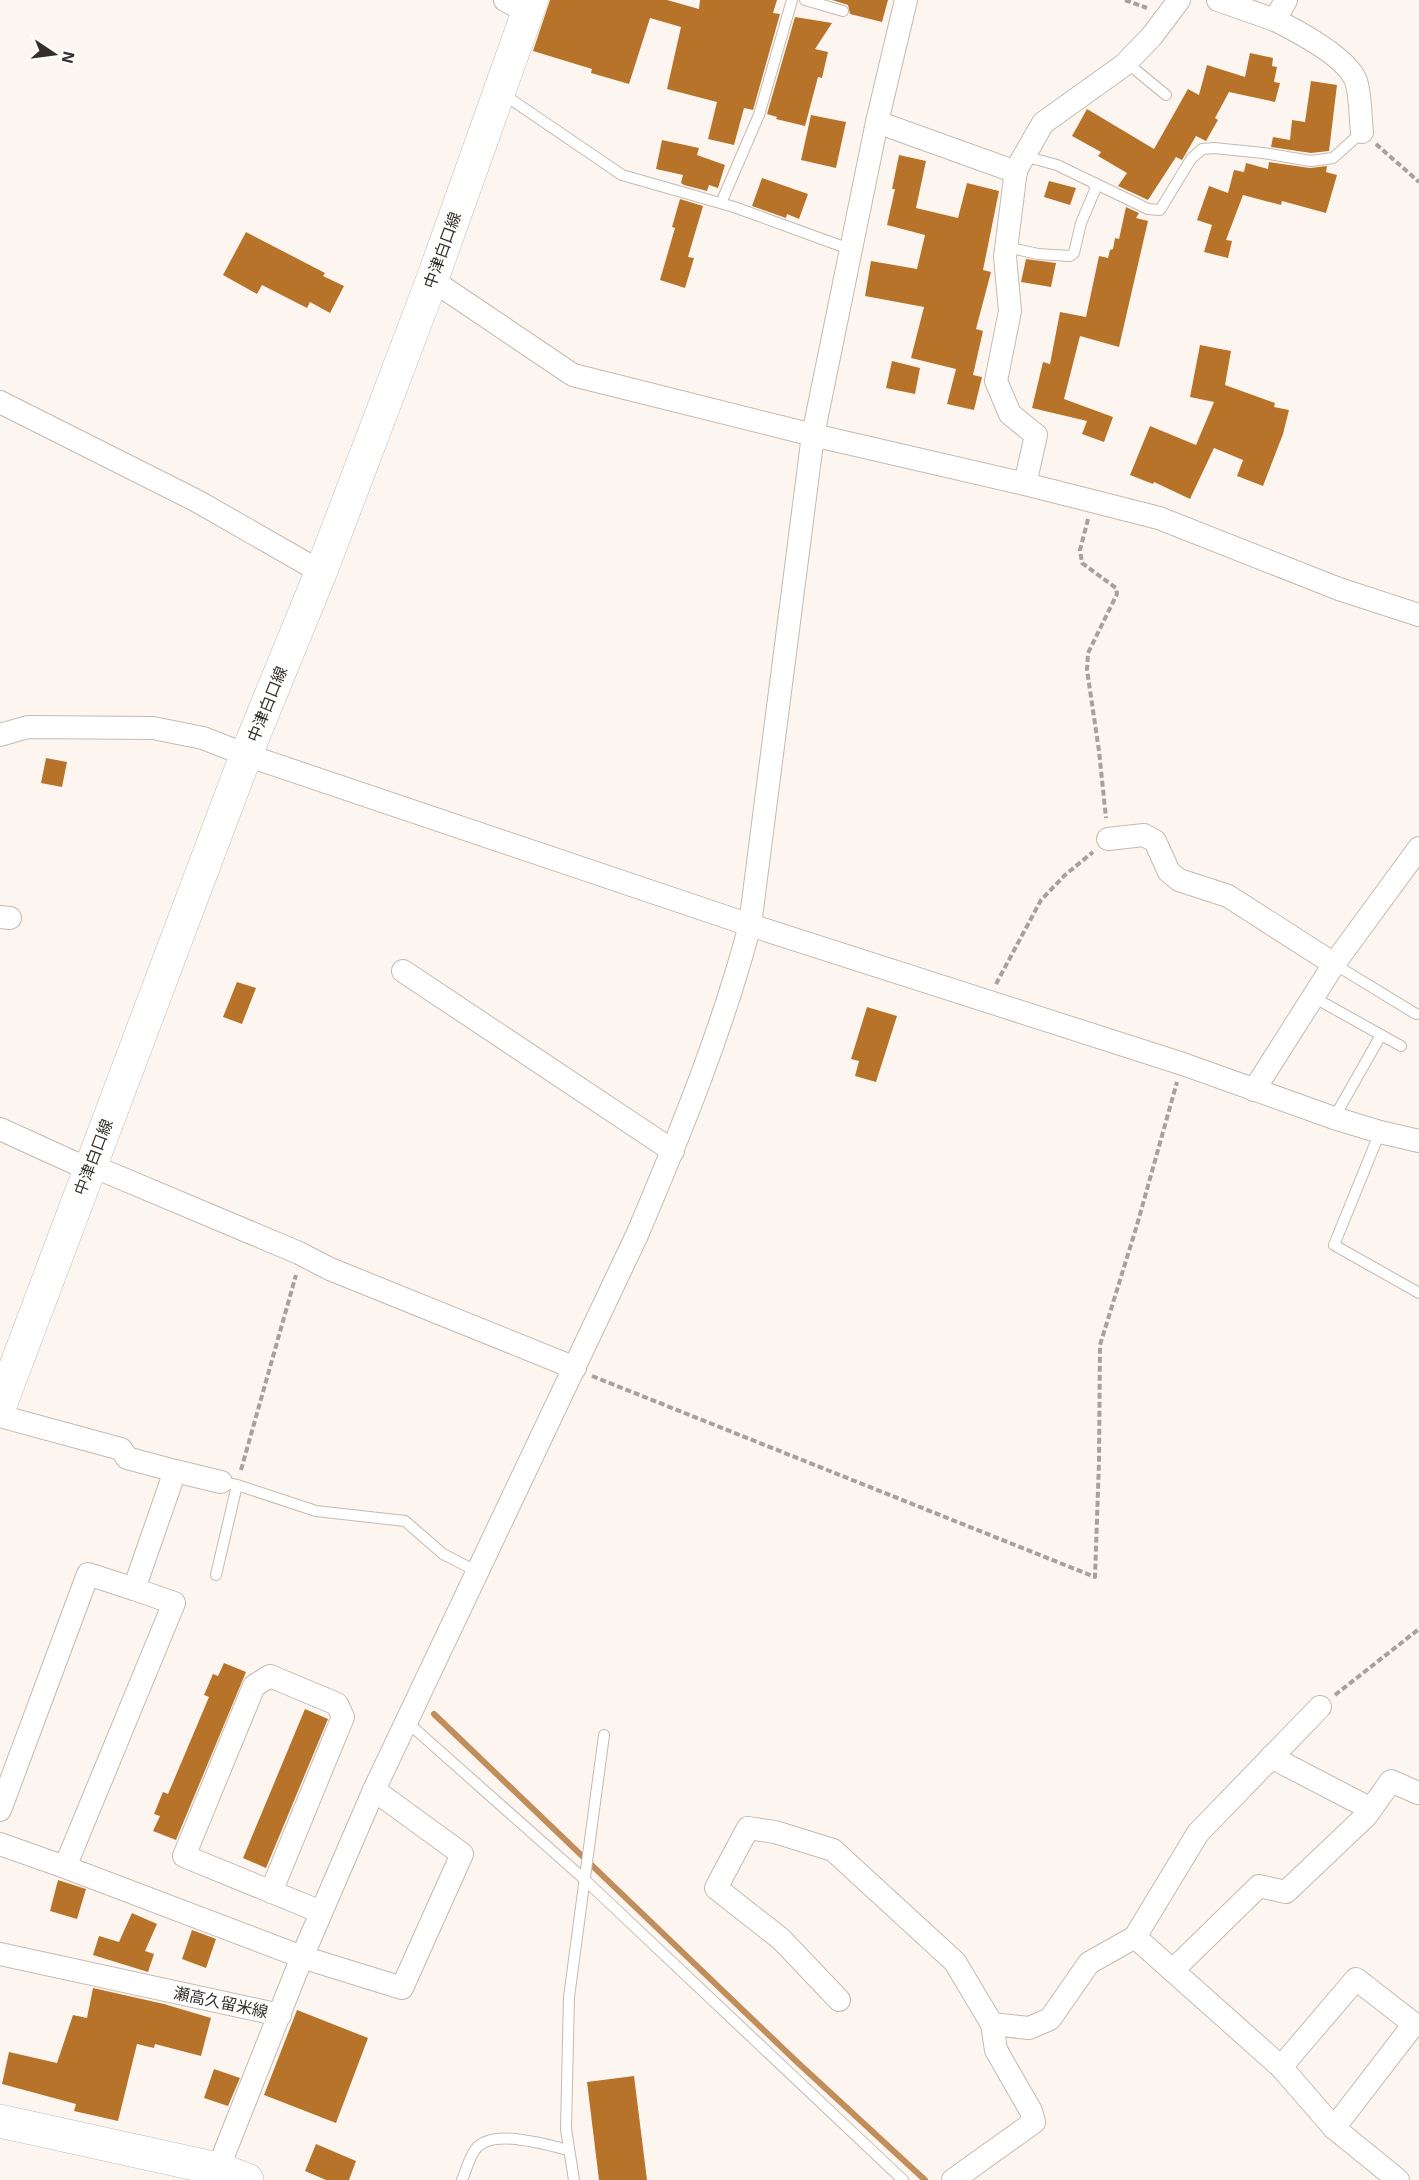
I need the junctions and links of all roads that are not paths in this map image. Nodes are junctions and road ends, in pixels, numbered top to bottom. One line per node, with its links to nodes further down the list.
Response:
1 (792, 0): 17 (lane)
2 (805, 0): 8 (lane)
3 (906, 0): 13 (street)
4 (1179, 0): 10 (street)
5 (1218, 0): 9 (street)
6 (1286, 0): 9 (street)
7 (521, 4): 11 (main road, 中津白口線)
8 (843, 11)
9 (1275, 20): 14 (street)
10 (1126, 62): 12 (lane); 15 (street)
11 (500, 92): 17 (lane); 20 (main road, 中津白口線)
12 (1166, 95)
13 (877, 122): 15 (street); 19 (street)
14 (1362, 132): 16 (lane)
15 (1020, 164): 16 (lane); 18 (street)
16 (1094, 183): 18 (lane)
17 (721, 203): 19 (lane)
18 (1007, 248): 23 (street)
19 (852, 250): 22 (street)
20 (432, 280): 22 (street); 24 (main road, 中津白口線)
21 (0, 402): 24 (street)
22 (813, 435): 23 (street); 30 (street)
23 (1025, 484): 25 (street)
24 (321, 572): 27 (main road, 中津白口線)
25 (1419, 615)
26 (0, 735): 27 (street)
27 (246, 755): 30 (street); 43 (main road, 中津白口線)
28 (1108, 839): 31 (street)
29 (1419, 848): 31 (street)
30 (750, 925): 37 (street); 42 (street)
31 (1334, 964): 33 (street); 34 (lane)
32 (403, 971): 42 (street)
33 (1313, 997): 35 (lane); 37 (street)
34 (1416, 1014)
35 (1381, 1035): 36 (lane); 38 (lane)
36 (1401, 1046)
37 (1254, 1090): 38 (street)
38 (1334, 1118): 40 (street)
39 (0, 1129): 43 (street)
40 (1380, 1132): 41 (street); 44 (lane)
41 (1419, 1141)
42 (673, 1151): 45 (street)
43 (89, 1167): 45 (street); 46 (main road, 中津白口線)
44 (1419, 1293)
45 (575, 1368): 50 (street)
46 (0, 1407)
47 (0, 1416): 48 (street)
48 (174, 1471): 49 (street); 52 (street)
49 (229, 1484): 50 (lane); 51 (lane)
50 (478, 1572): 54 (street)
51 (216, 1575)
52 (134, 1589): 59 (street); 62 (street)
53 (1320, 1707): 56 (street)
54 (407, 1722): 57 (street); 63 (lane)
55 (604, 1735): 63 (lane)
56 (1271, 1757): 60 (street); 66 (street)
57 (374, 1790): 65 (street); 68 (street)
58 (1419, 1793): 60 (street)
59 (1, 1805)
60 (1371, 1809): 69 (street)
61 (0, 1844): 62 (street)
62 (65, 1867): 68 (street)
63 (584, 1879): 76 (lane); 80 (lane)
64 (271, 1892): 64 (street); 65 (street)
65 (321, 1912): 68 (street)
66 (1136, 1937): 69 (street); 72 (street)
67 (0, 1954): 71 (street, 瀬高久留米線)
68 (302, 1957): 71 (street)
69 (1173, 1970): 73 (street)
70 (839, 2000): 72 (street)
71 (280, 2015): 77 (street, 瀬高久留米線)
72 (992, 2025): 81 (street)
73 (1281, 2067): 75 (street); 75 (street)
74 (0, 2121): 77 (main road, 瀬高久留米線)
75 (1334, 2128): 82 (street)
76 (569, 2150): 78 (lane); 79 (lane)
77 (232, 2174)
78 (462, 2180)
79 (574, 2180)
80 (903, 2180)
81 (953, 2180)
82 (1398, 2180)

